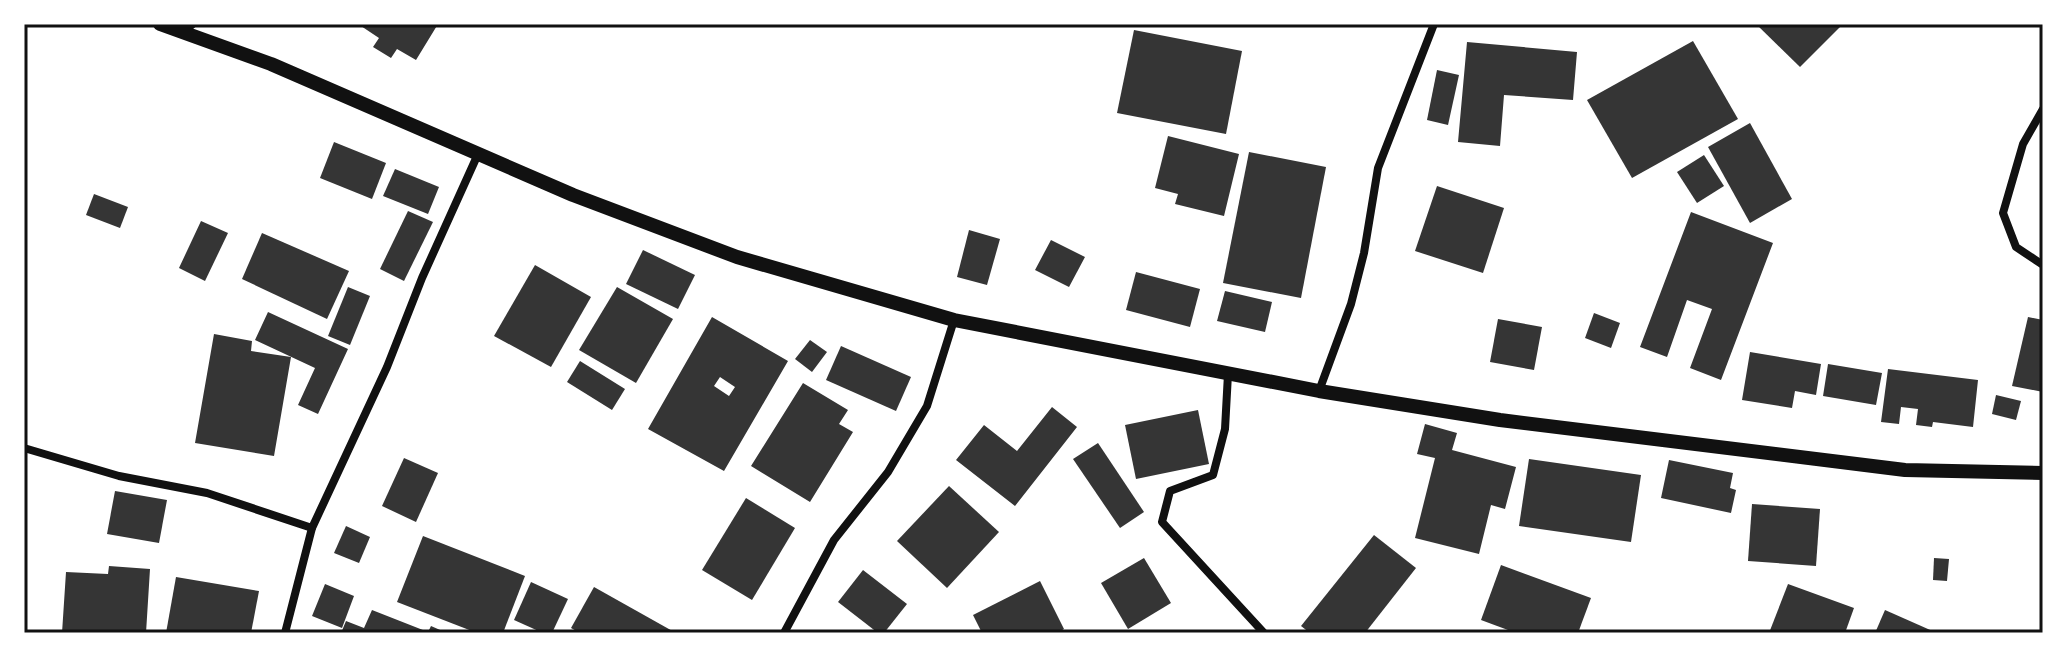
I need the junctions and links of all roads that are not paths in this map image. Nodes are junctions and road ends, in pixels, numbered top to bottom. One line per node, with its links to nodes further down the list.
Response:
1 (160, 24): 3 (street)
2 (1434, 24): 9 (street)
3 (188, 28): 5 (street)
4 (2043, 109): 6 (street)
5 (478, 154): 7 (street); 12 (street)
6 (2043, 265)
7 (954, 320): 8 (street); 14 (street)
8 (1228, 374): 9 (street); 15 (street)
9 (1319, 391): 11 (street)
10 (24, 448): 12 (street)
11 (2043, 473)
12 (312, 528): 13 (street)
13 (285, 633)
14 (784, 633)
15 (1264, 633)

